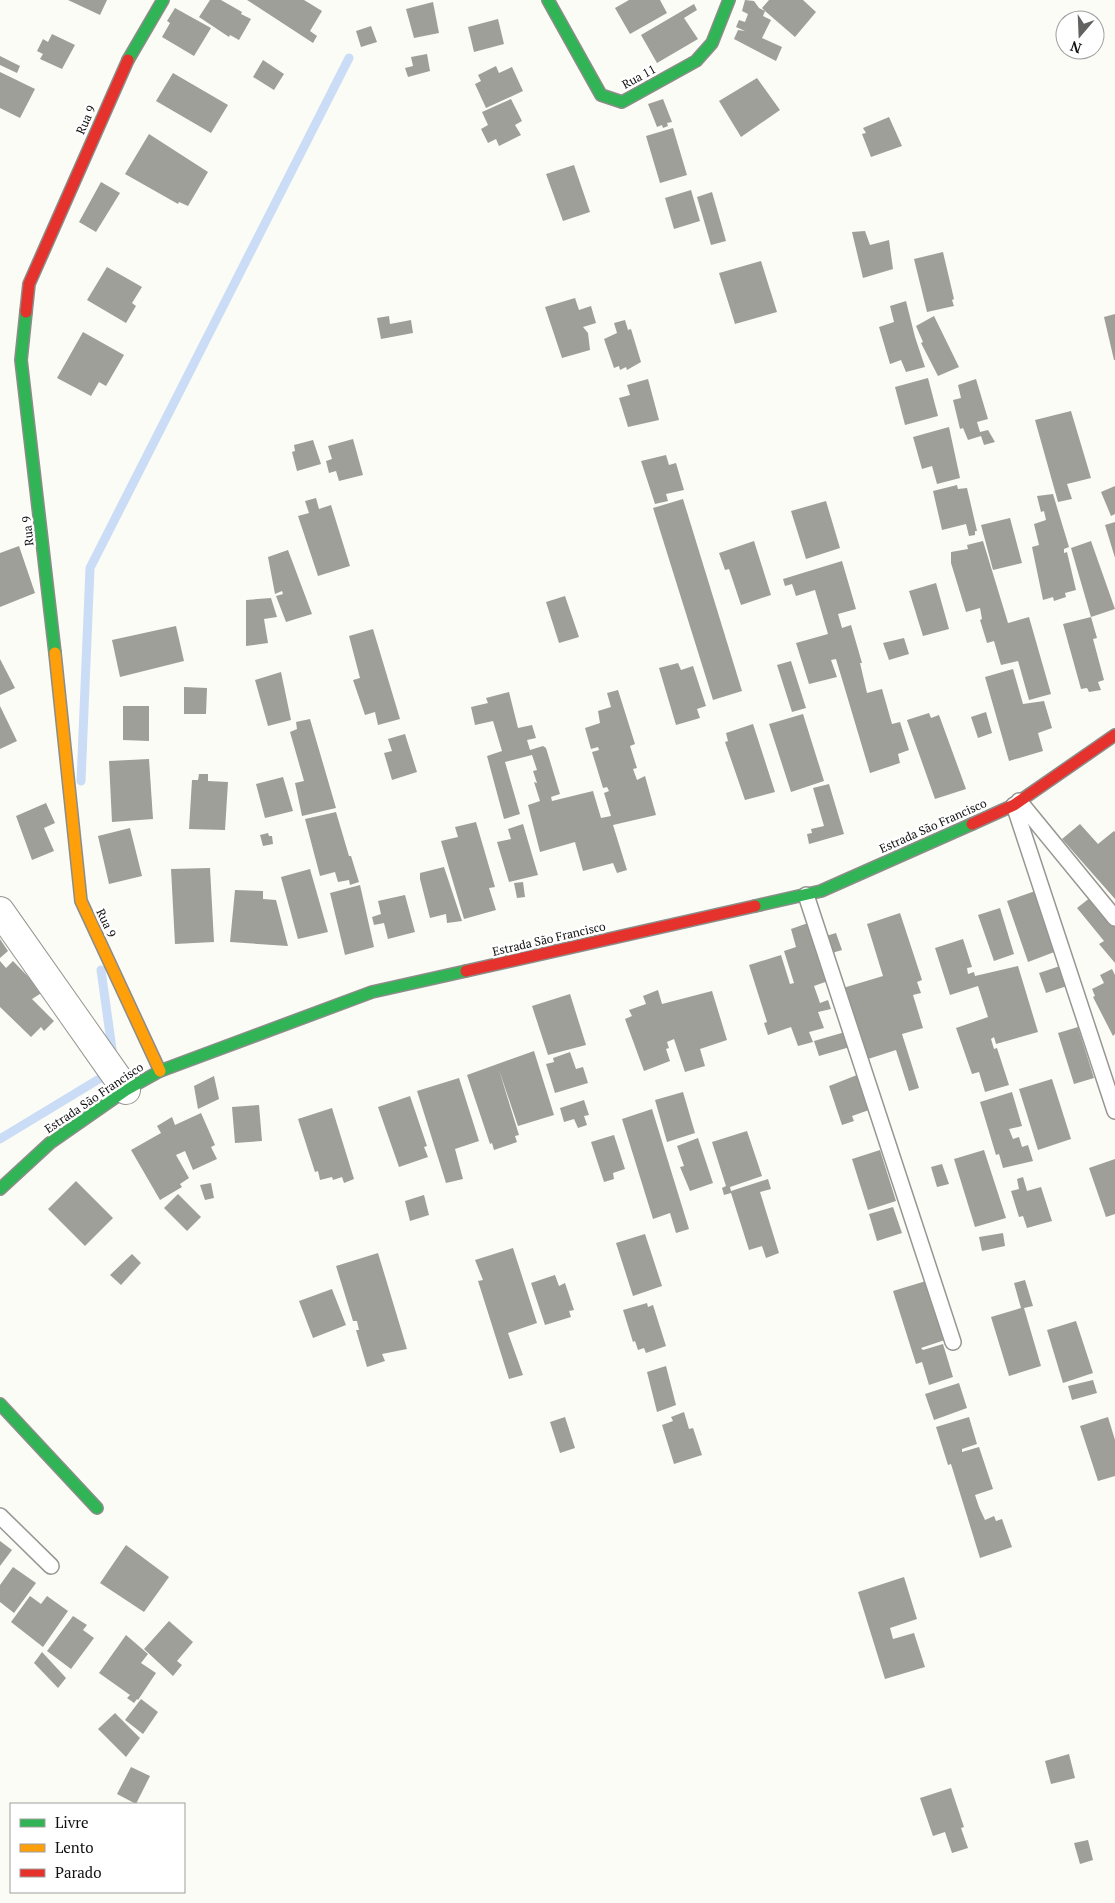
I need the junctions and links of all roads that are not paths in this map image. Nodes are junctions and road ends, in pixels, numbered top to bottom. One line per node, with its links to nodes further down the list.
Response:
1 (163, 0): 9 (street, Rua 9)
2 (548, 0): 3 (street, Rua 11)
3 (729, 0)
4 (1115, 735): 5 (street, Estrada São Francisco)
5 (1017, 803): 6 (street, Estrada São Francisco); 8 (lane); 11 (lane)
6 (806, 895): 9 (street, Estrada São Francisco); 13 (lane)
7 (0, 911): 10 (street)
8 (1115, 918)
9 (160, 1071): 10 (street, Estrada São Francisco)
10 (117, 1077): 12 (street, Estrada São Francisco)
11 (1115, 1111)
12 (0, 1190)
13 (953, 1342)
14 (0, 1404): 15 (street)
15 (97, 1508)
16 (0, 1516): 17 (lane)
17 (51, 1566)

